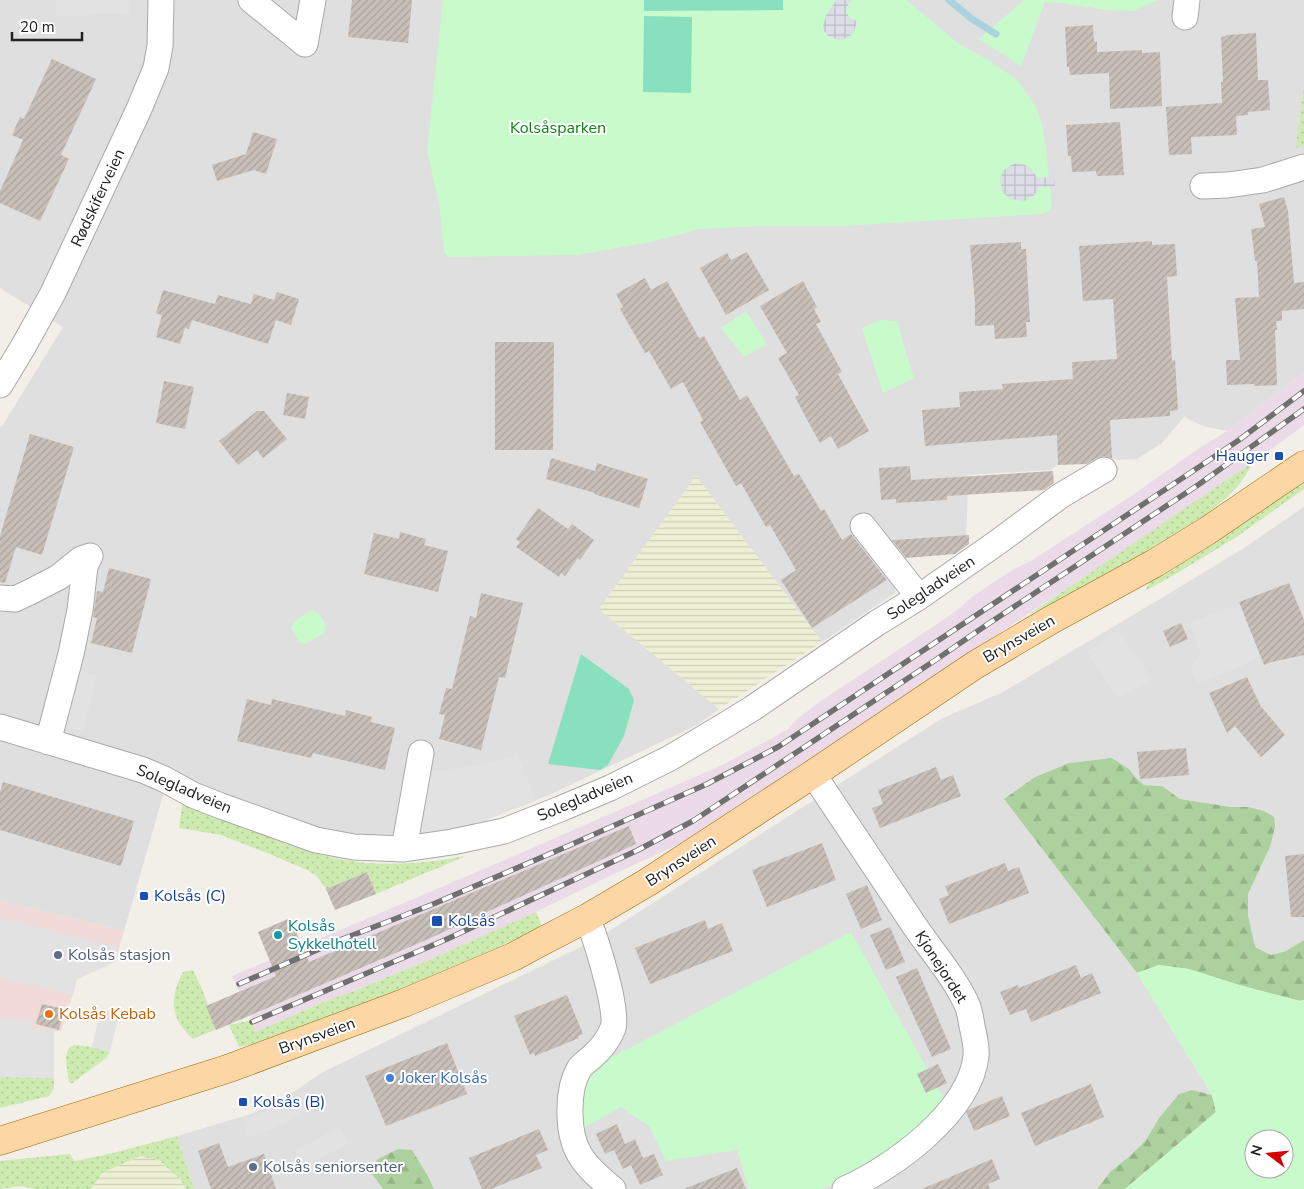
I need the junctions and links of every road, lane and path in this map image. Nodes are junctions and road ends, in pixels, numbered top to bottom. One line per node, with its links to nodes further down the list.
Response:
1 (161, 0): 6 (street, Rødskiferveien)
2 (251, 0): 3 (street)
3 (313, 0)
4 (1304, 168): 5 (street)
5 (1203, 186)
6 (0, 385)
7 (1304, 465): 15 (main road, Brynsveien)
8 (1104, 470): 10 (street, Solegladveien)
9 (863, 526): 10 (street)
10 (918, 597): 16 (street, Solegladveien)
11 (0, 598): 13 (street)
12 (0, 727): 13 (street, Solegladveien)
13 (48, 742): 16 (street, Solegladveien)
14 (420, 753): 16 (street)
15 (812, 774): 17 (main road, Brynsveien); 20 (street, Kjonejordet)
16 (404, 849)
17 (587, 918): 18 (main road, Brynsveien); 19 (street)
18 (0, 1141)
19 (613, 1189)
20 (845, 1189)

